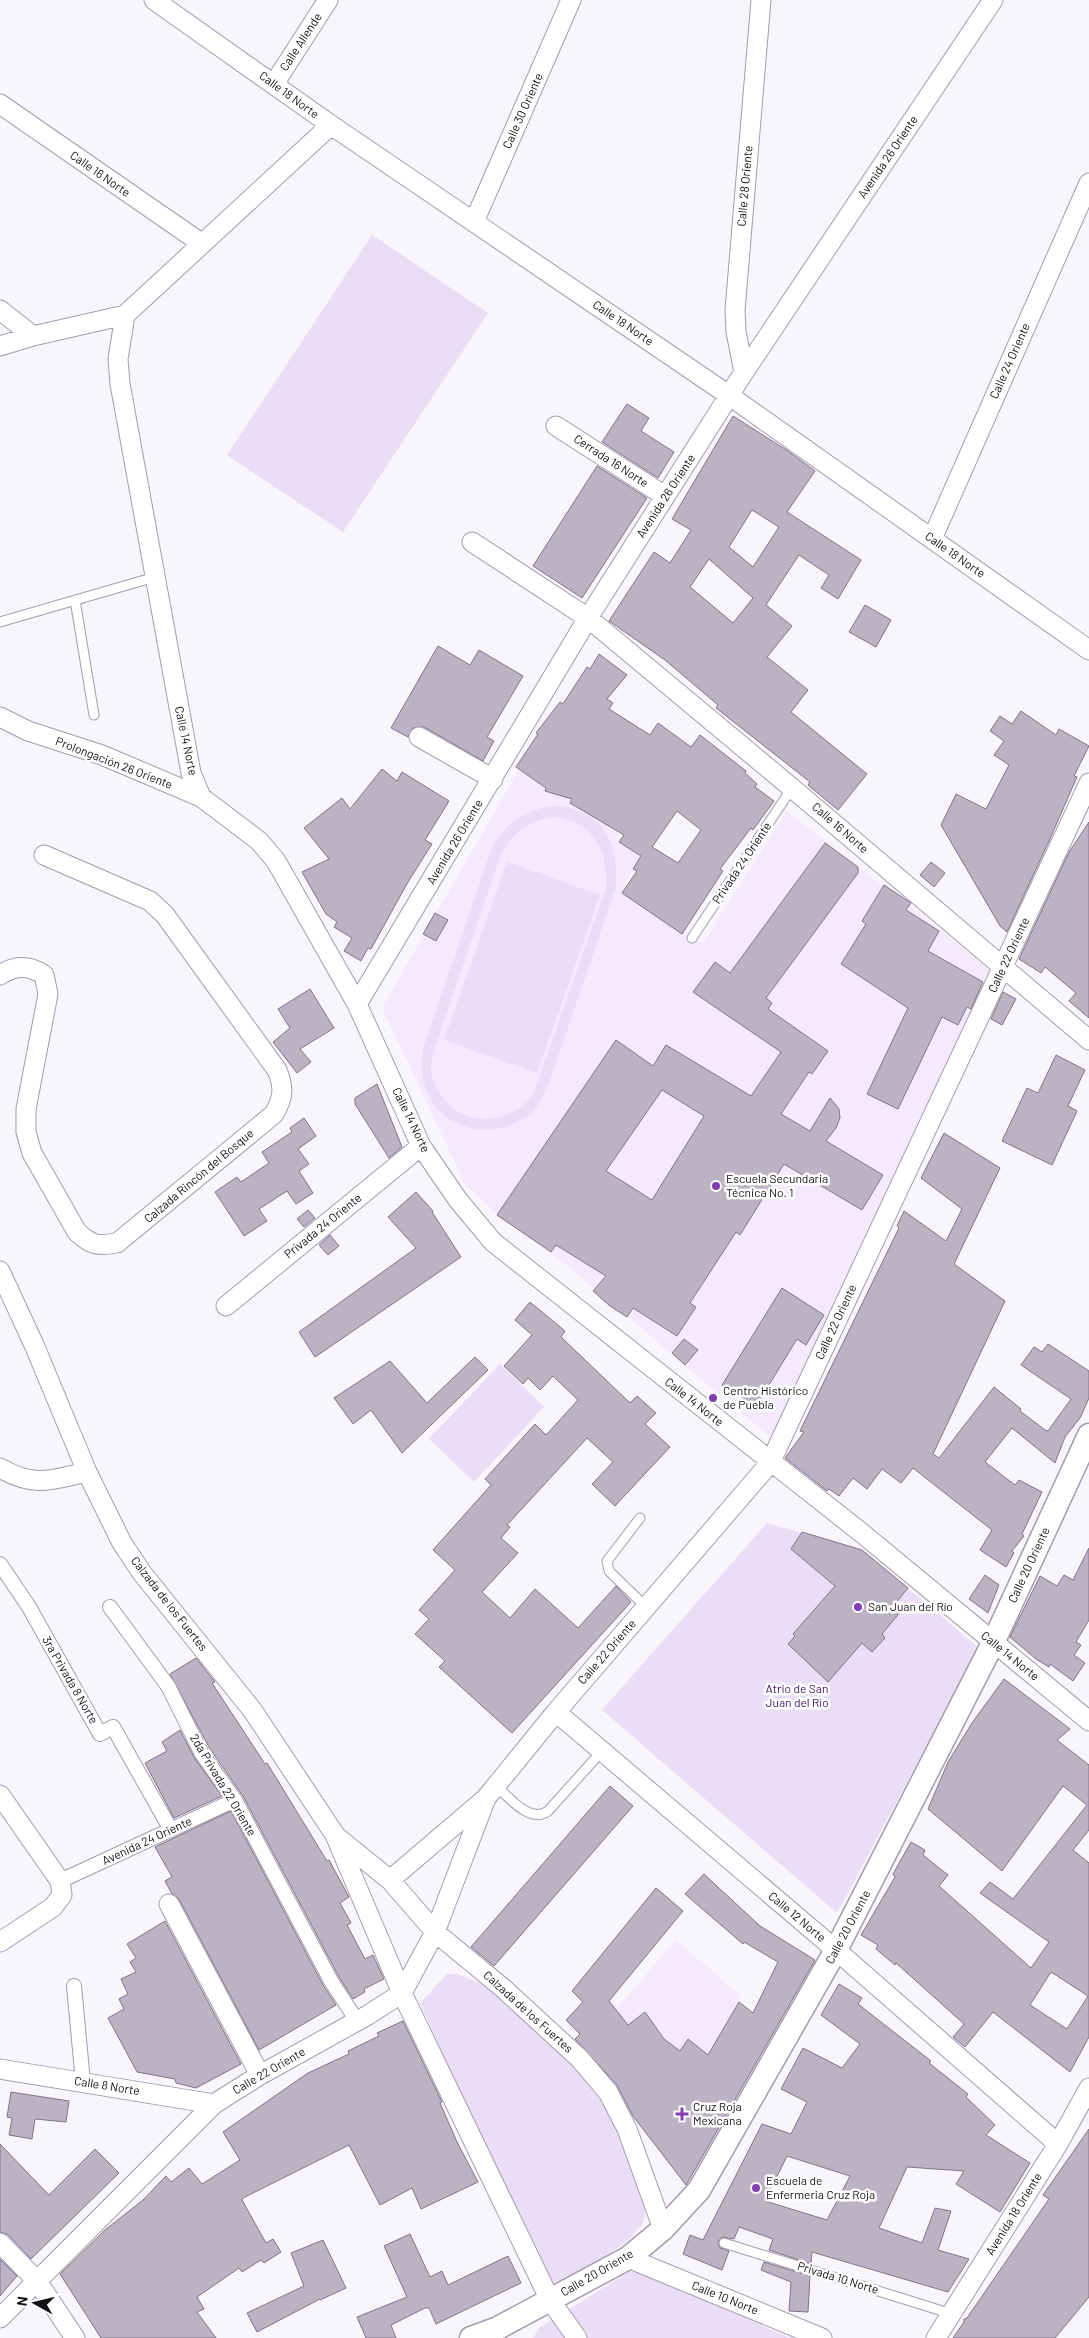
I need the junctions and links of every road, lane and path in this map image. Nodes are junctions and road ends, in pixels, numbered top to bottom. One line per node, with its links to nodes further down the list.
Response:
1 (154, 0): 6 (street, Calle 18 Norte)
2 (328, 0): 6 (street, Calle Allende)
3 (571, 0): 10 (street, Calle 30 Oriente)
4 (761, 0): 16 (street, Calle 28 Oriente)
5 (993, 0): 16 (street, Avenida 26 Oriente)
6 (274, 84): 8 (street, Calle 18 Norte)
7 (0, 104): 11 (street, Calle 16 Norte)
8 (331, 125): 10 (street, Calle 18 Norte); 11 (street)
9 (1089, 183): 20 (street, Calle 24 Oriente)
10 (474, 222): 17 (street, Calle 18 Norte)
11 (201, 244): 13 (street)
12 (0, 310): 14 (street)
13 (125, 315): 14 (street); 22 (street, Calle 14 Norte)
14 (34, 336): 15 (street)
15 (0, 346)
16 (744, 372): 17 (street, Avenida 26 Oriente)
17 (730, 396): 19 (street, Avenida 26 Oriente); 20 (street, Calle 18 Norte)
18 (556, 426): 19 (street, Cerrada 16 Norte)
19 (665, 496): 24 (street, Avenida 26 Oriente)
20 (932, 539): 26 (street, Calle 18 Norte)
21 (472, 542): 24 (street, Calle 16 Norte)
22 (155, 577): 23 (lane); 33 (street, Calle 14 Norte)
23 (75, 600): 25 (lane); 27 (lane)
24 (588, 618): 30 (street, Avenida 26 Oriente); 32 (street, Calle 16 Norte)
25 (0, 622)
26 (1089, 650)
27 (94, 715)
28 (0, 716): 33 (street, Prolongación 26 Oriente)
29 (420, 737): 30 (street)
30 (493, 780): 38 (street, Avenida 26 Oriente)
31 (1089, 783): 36 (street, Calle 22 Oriente)
32 (792, 788): 35 (lane, Privada 24 Oriente); 36 (street, Calle 16 Norte)
33 (201, 797): 38 (street, Calle 14 Norte)
34 (44, 855): 37 (street, Calzada Rincón del Bosque)
35 (692, 938)
36 (1003, 968): 39 (street, Calle 16 Norte); 44 (street, Calle 22 Oriente)
37 (0, 976)
38 (357, 1004): 40 (street, Calle 14 Norte)
39 (1089, 1040)
40 (421, 1146): 42 (street, Privada 24 Oriente); 44 (street, Calle 14 Norte)
41 (0, 1271): 46 (street, Calzada de los Fuertes)
42 (226, 1306)
43 (1089, 1435): 51 (street, Calle 20 Oriente)
44 (770, 1462): 50 (street, Calle 22 Oriente); 51 (street, Calle 14 Norte)
45 (0, 1468): 46 (street)
46 (87, 1472): 59 (street, Calzada de los Fuertes)
47 (640, 1518): 50 (lane)
48 (0, 1564): 58 (street, 3ra Privada 8 Norte)
49 (110, 1607): 57 (street, 2da Privada 22 Oriente)
50 (646, 1607): 52 (street, Calle 22 Oriente)
51 (993, 1642): 53 (street, Calle 14 Norte); 65 (street, Calle 20 Oriente)
52 (556, 1712): 54 (street, Calle 12 Norte); 55 (street, Calle 22 Oriente)
53 (1089, 1721)
54 (602, 1751): 55 (lane); 65 (street, Calle 12 Norte)
55 (491, 1792): 60 (street, Calle 22 Oriente); 63 (street, Calle 22 Oriente)
56 (0, 1795): 61 (street)
57 (235, 1800): 58 (street, Avenida 24 Oriente); 68 (street, 2da Privada 22 Oriente)
58 (171, 1830): 61 (street, Avenida 24 Oriente)
59 (335, 1835): 60 (street, Calzada de los Fuertes); 67 (street, Calzada de los Fuertes)
60 (390, 1880): 63 (street, Calzada de los Fuertes)
61 (61, 1888): 64 (street)
62 (169, 1904): 70 (street)
63 (435, 1932): 67 (street, Calle 22 Oriente); 75 (street, Calzada de los Fuertes)
64 (0, 1942)
65 (836, 1950): 74 (street, Calle 12 Norte); 75 (street, Calle 20 Oriente)
66 (74, 1986): 71 (street)
67 (402, 1993): 68 (street, Calle 22 Oriente); 80 (street, Calzada de los Fuertes)
68 (357, 2021): 70 (street, Calle 22 Oriente)
69 (0, 2069): 71 (street, Calle 8 Norte)
70 (260, 2075): 73 (street, Calle 22 Oriente)
71 (83, 2082): 73 (street, Calle 8 Norte)
72 (1089, 2088): 74 (street, Avenida 18 Oriente)
73 (214, 2104): 79 (street, Calle 22 Oriente)
74 (1058, 2144): 81 (street, Avenida 18 Oriente)
75 (663, 2229): 78 (street, Calle 20 Oriente)
76 (0, 2242): 79 (street)
77 (724, 2243): 81 (lane, Privada 10 Norte)
78 (628, 2258): 80 (street, Calle 20 Oriente); 87 (street, Calle 10 Norte)
79 (36, 2281): 82 (street, Calle 22 Oriente); 84 (street)
80 (550, 2300): 83 (street, Calle 20 Oriente); 86 (street, Calzada de los Fuertes)
81 (952, 2314): 88 (street, Avenida 18 Oriente)
82 (0, 2318)
83 (495, 2333): 85 (street)
84 (75, 2338)
85 (471, 2338)
86 (577, 2338)
87 (822, 2338)
88 (936, 2338)

